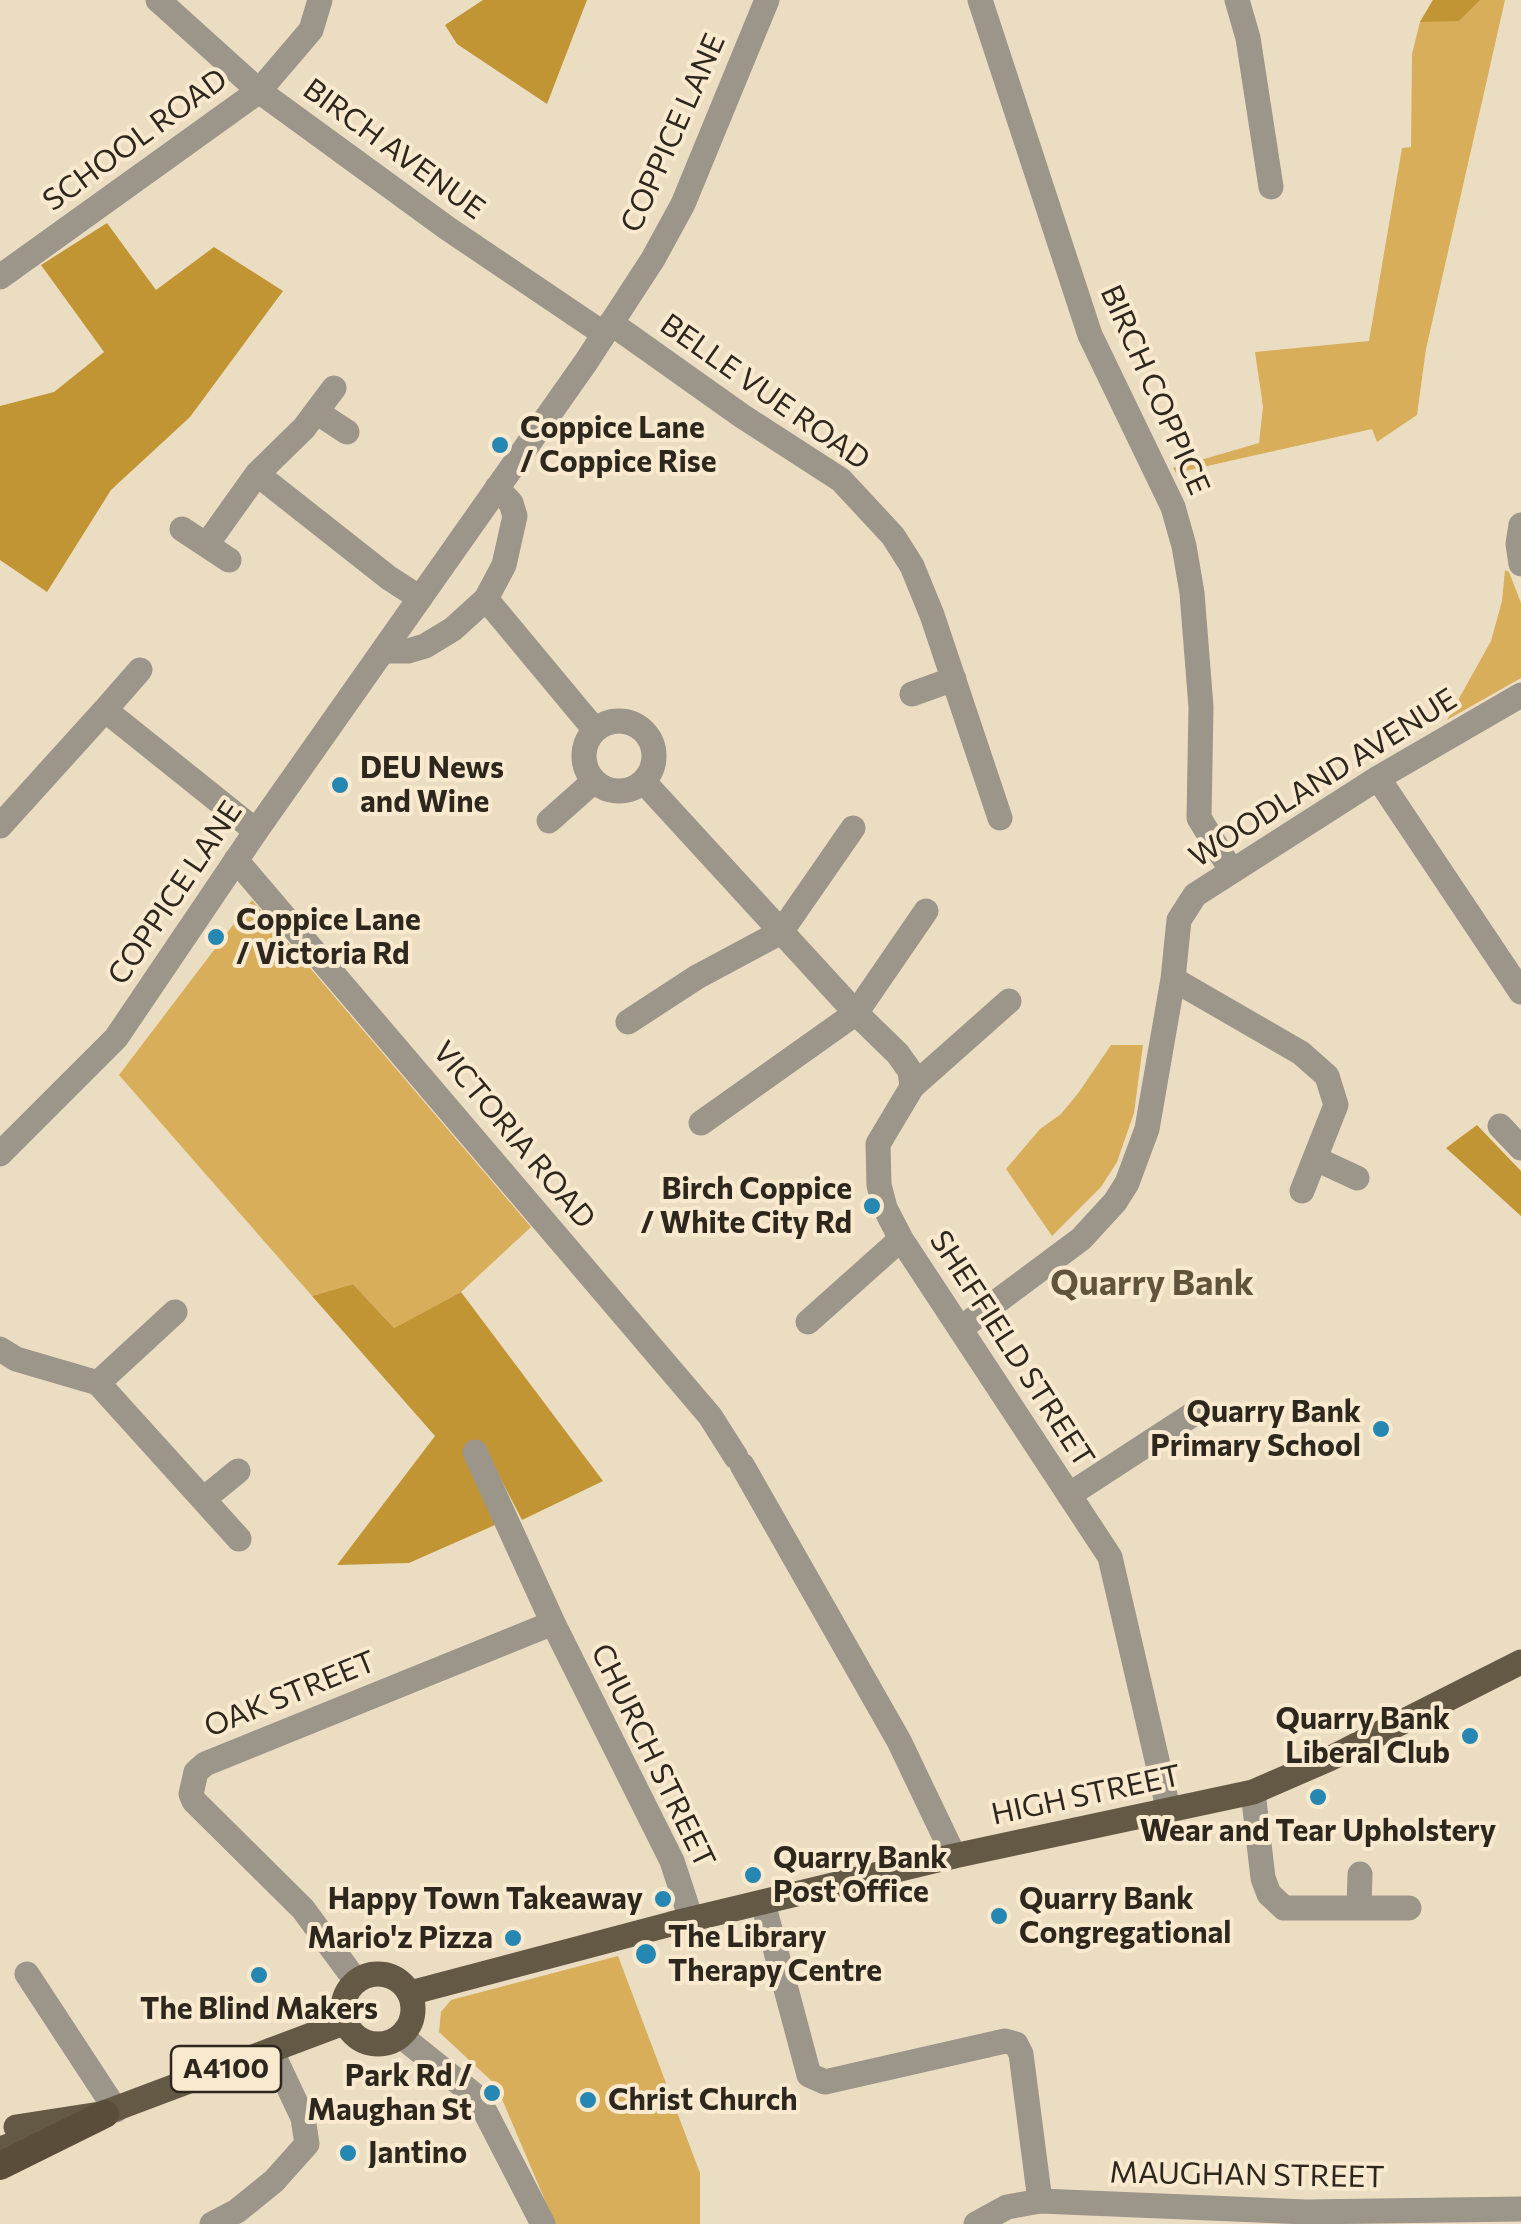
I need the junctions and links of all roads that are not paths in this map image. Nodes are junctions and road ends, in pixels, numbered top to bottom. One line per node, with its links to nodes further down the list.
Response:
1 (158, 0): 6 (street, BIRCH AVENUE)
2 (320, 0): 6 (street, SCHOOL ROAD)
3 (767, 0): 9 (street, COPPICE LANE)
4 (980, 0): 38 (street, BIRCH COPPICE)
5 (1237, 0): 7 (street)
6 (259, 91): 8 (street, SCHOOL ROAD); 9 (street, BIRCH AVENUE)
7 (1271, 187)
8 (0, 277)
9 (608, 329): 14 (street, COPPICE LANE); 24 (street, BELLE VUE ROAD)
10 (334, 388): 11 (street)
11 (318, 413): 12 (street); 13 (street)
12 (347, 432)
13 (258, 474): 17 (street); 20 (street)
14 (497, 488): 20 (street, COPPICE LANE); 21 (street)
15 (1521, 524): 19 (street)
16 (182, 529): 17 (street)
17 (207, 544): 18 (street)
18 (229, 560)
19 (1521, 564)
20 (420, 598): 22 (street, COPPICE LANE)
21 (486, 599): 22 (street); 28 (street)
22 (383, 651): 36 (street, COPPICE LANE)
23 (140, 670): 27 (street)
24 (954, 680): 25 (street); 32 (street, BELLE VUE ROAD)
25 (912, 694)
26 (1521, 695): 29 (street, WOODLAND AVENUE)
27 (104, 710): 34 (street); 36 (street)
28 (595, 730): 30 (street); 31 (street)
29 (1378, 778): 38 (street, WOODLAND AVENUE); 42 (street)
30 (594, 782): 31 (street); 33 (street)
31 (644, 782): 40 (street)
32 (1000, 818)
33 (549, 821)
34 (0, 826)
35 (853, 828): 40 (street)
36 (256, 831): 37 (street, COPPICE LANE)
37 (236, 860): 50 (street, COPPICE LANE); 70 (street, VICTORIA ROAD)
38 (1232, 870): 41 (street, WOODLAND AVENUE)
39 (926, 911): 44 (street)
40 (781, 932): 44 (street); 45 (street)
41 (1173, 979): 51 (street); 57 (street, WOODLAND AVENUE)
42 (1521, 992)
43 (1009, 1000): 46 (street, SHEFFIELD STREET)
44 (856, 1013): 46 (street); 47 (street)
45 (628, 1022)
46 (912, 1087): 54 (street, SHEFFIELD STREET)
47 (701, 1123)
48 (1500, 1126): 49 (street)
49 (1521, 1148)
50 (0, 1154)
51 (1316, 1159): 52 (street); 53 (street)
52 (1357, 1178)
53 (1302, 1191)
54 (901, 1239): 56 (street); 57 (street, SHEFFIELD STREET)
55 (175, 1312): 59 (street)
56 (808, 1322)
57 (960, 1328): 63 (street, SHEFFIELD STREET)
58 (0, 1349): 59 (street)
59 (98, 1383): 64 (street)
60 (1198, 1411): 63 (street, SHEFFIELD STREET)
61 (474, 1452): 66 (street, CHURCH STREET)
62 (238, 1470): 64 (street)
63 (1069, 1495): 69 (street, SHEFFIELD STREET)
64 (205, 1498): 65 (street)
65 (239, 1538)
66 (553, 1623): 75 (street, CHURCH STREET); 77 (street, OAK STREET)
67 (1521, 1662): 68 (main road, HIGH STREET)
68 (1253, 1792): 69 (main road, HIGH STREET); 73 (street)
69 (1170, 1812): 70 (main road, HIGH STREET)
70 (954, 1856): 72 (main road, HIGH STREET)
71 (1360, 1874): 73 (street)
72 (763, 1903): 75 (main road, HIGH STREET); 86 (street)
73 (1359, 1908): 74 (street)
74 (1409, 1908)
75 (691, 1919): 78 (main road, HIGH STREET)
76 (28, 1974): 82 (street)
77 (356, 1981): 78 (main road); 79 (main road)
78 (410, 1993): 80 (main road)
79 (346, 2022): 80 (main road); 81 (main road, A4100)
80 (401, 2036): 90 (street)
81 (270, 2050): 82 (main road, A4100); 89 (street)
82 (111, 2112): 83 (main road, A4100); 84 (main road, A4100); 85 (highway)
83 (0, 2132)
84 (0, 2149)
85 (0, 2166)
86 (1040, 2201): 88 (street, MAUGHAN STREET); 91 (street, MAUGHAN STREET)
87 (1521, 2209): 88 (street, MAUGHAN STREET)
88 (1305, 2218)
89 (212, 2224)
90 (542, 2224)
91 (976, 2224)

